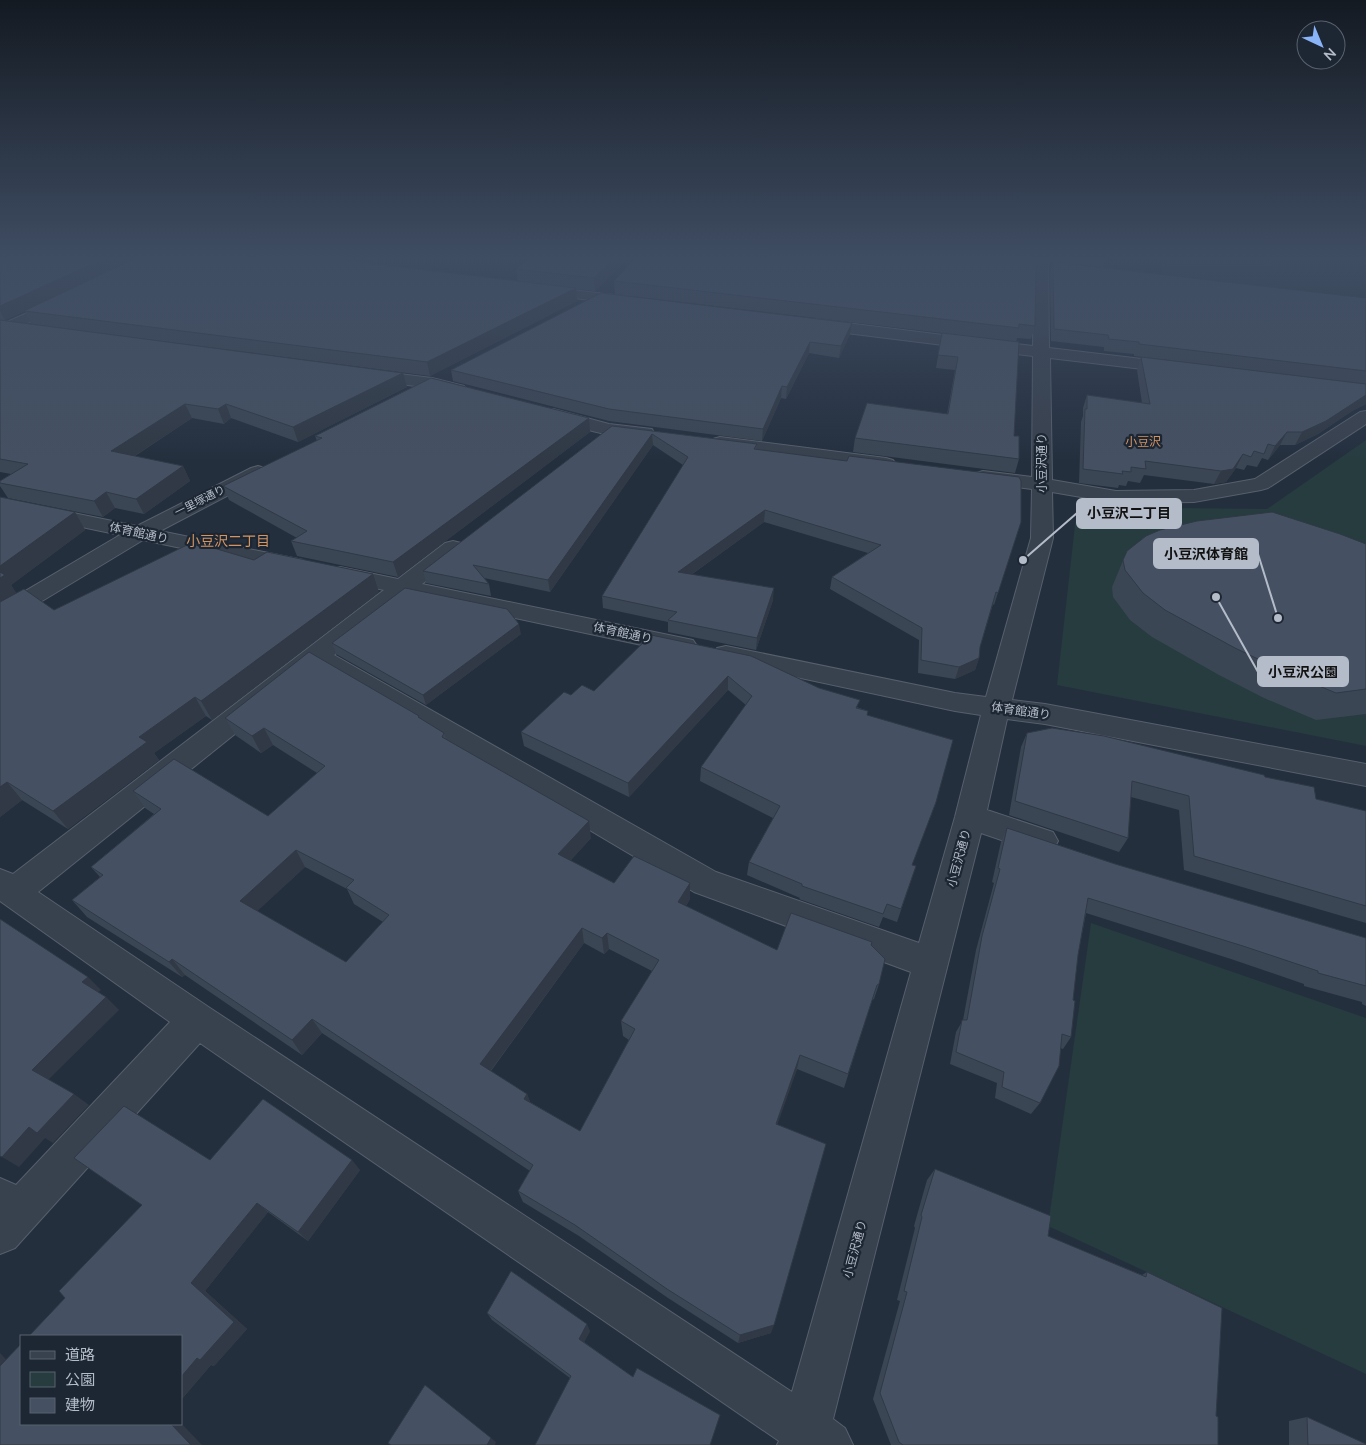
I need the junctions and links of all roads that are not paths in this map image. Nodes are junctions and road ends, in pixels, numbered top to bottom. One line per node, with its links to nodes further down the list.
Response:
1 (849, 327): 5 (street)
2 (1041, 327): 5 (street, 小豆沢通り)
3 (3, 328): 4 (street)
4 (38, 331)
5 (1041, 351): 7 (street); 19 (street, 小豆沢通り)
6 (458, 370): 9 (street)
7 (1189, 370)
8 (354, 373): 9 (street)
9 (432, 383): 10 (street); 11 (street)
10 (479, 395)
11 (406, 397)
12 (534, 410): 14 (street)
13 (1366, 416): 19 (street)
14 (658, 435)
15 (707, 441): 17 (street)
16 (272, 465): 21 (street, 一里塚通り)
17 (904, 467)
18 (963, 474): 19 (street)
19 (1042, 484): 26 (street, 小豆沢通り)
20 (0, 504): 21 (street, 体育館通り)
21 (138, 533): 23 (street, 体育館通り); 24 (street, 一里塚通り)
22 (466, 538): 23 (street)
23 (402, 587): 25 (street); 26 (street, 体育館通り)
24 (0, 616)
25 (315, 655): 30 (street); 31 (street)
26 (996, 708): 27 (street, 体育館通り); 28 (street, 小豆沢通り)
27 (1366, 775)
28 (970, 817): 29 (street); 31 (street, 小豆沢通り)
29 (1069, 850)
30 (7, 888): 32 (street)
31 (931, 964): 34 (street, 小豆沢通り)
32 (197, 1020): 33 (street); 34 (street)
33 (6, 1215)
34 (812, 1440)

